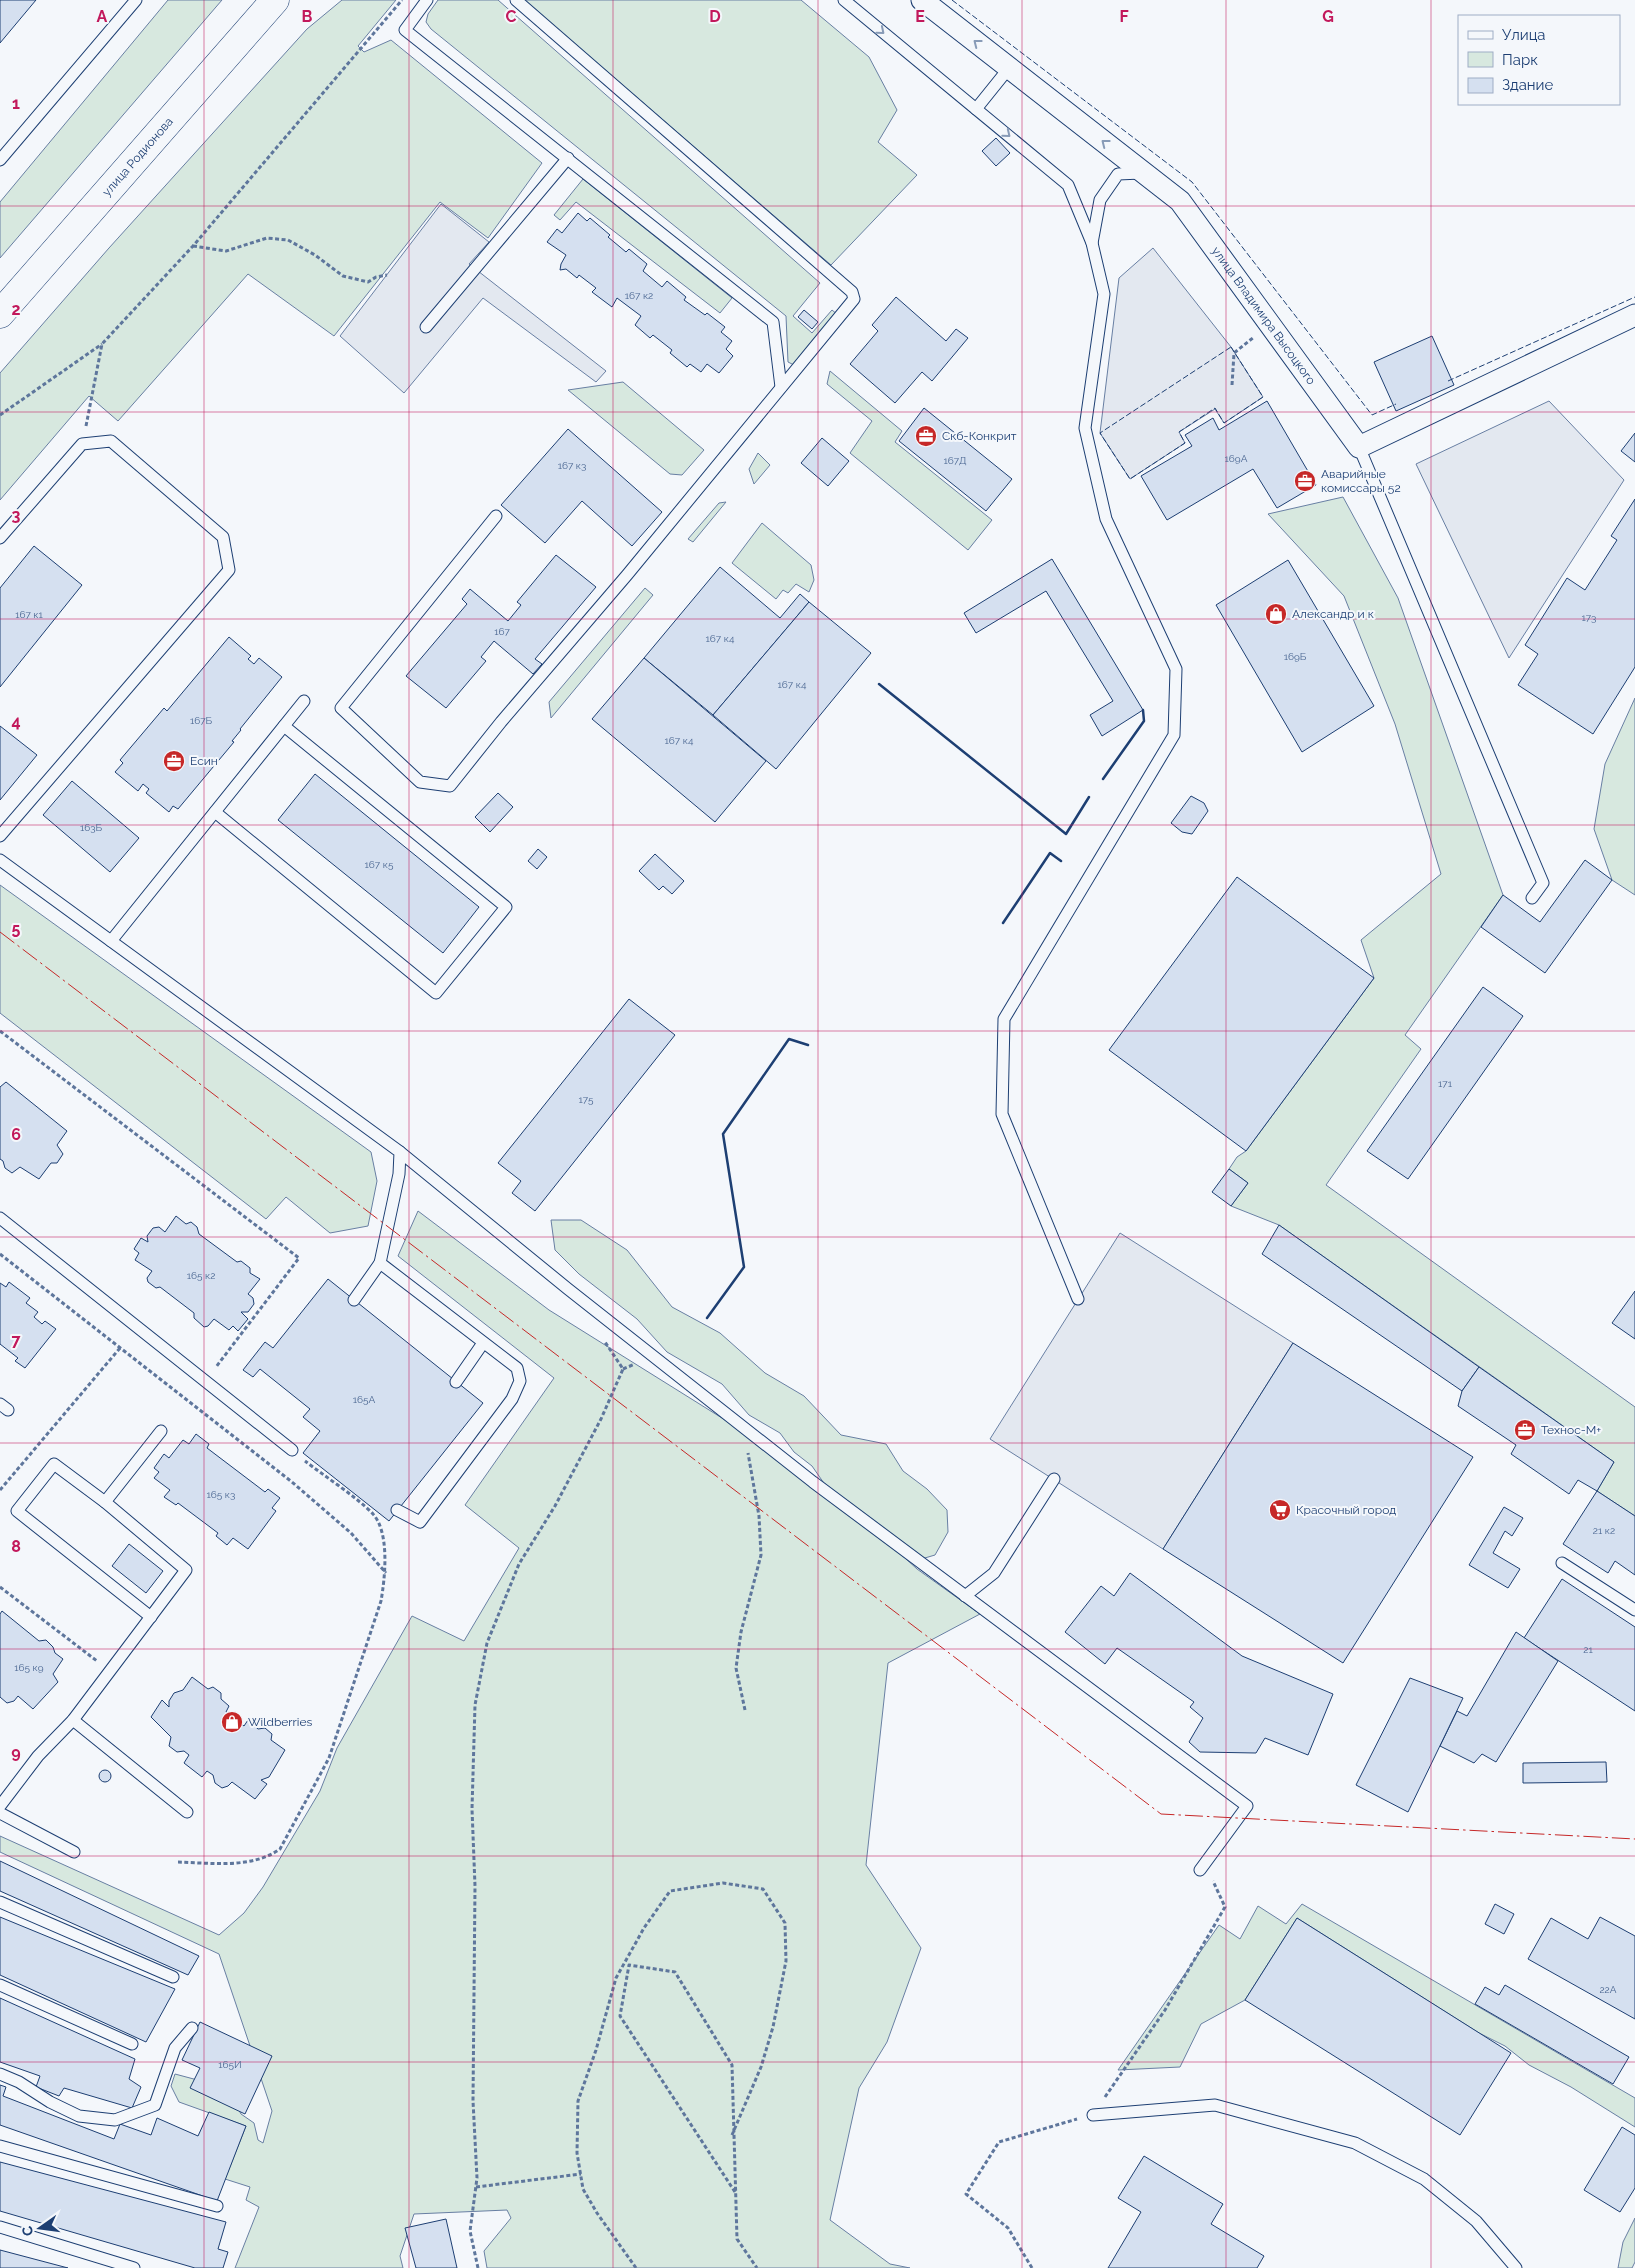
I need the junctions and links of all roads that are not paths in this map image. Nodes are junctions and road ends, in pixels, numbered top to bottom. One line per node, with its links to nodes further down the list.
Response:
1 (136, 0): 10 (lane)
2 (275, 0): 13 (main road, улица Родионова)
3 (427, 0): 9 (lane)
4 (516, 0): 16 (lane)
5 (844, 0): 8 (lane, one-way to 8)
6 (922, 0): 7 (street, улица Владимира Высоцкого, one-way to 6)
7 (1009, 68): 8 (lane); 11 (street, улица Владимира Высоцкого, one-way to 7)
8 (976, 109): 12 (lane, one-way to 12)
9 (568, 158): 15 (lane); 16 (lane)
10 (0, 160)
11 (1144, 173): 12 (lane); 17 (street, улица Владимира Высоцкого)
12 (1092, 243): 30 (lane)
13 (0, 314)
14 (1635, 315): 17 (street)
15 (426, 327)
16 (781, 387): 18 (lane)
17 (1359, 447): 25 (lane)
18 (496, 516)
19 (0, 538): 23 (lane)
20 (304, 701): 21 (lane)
21 (284, 726): 22 (lane); 22 (lane)
22 (215, 812): 26 (lane)
23 (0, 836)
24 (0, 860): 26 (lane)
25 (1532, 898)
26 (111, 941): 27 (lane)
27 (400, 1152): 29 (lane); 40 (lane)
28 (0, 1218): 35 (lane)
29 (380, 1262): 31 (lane); 32 (lane)
30 (1078, 1299)
31 (354, 1300)
32 (483, 1343): 33 (lane); 38 (lane)
33 (456, 1382)
34 (161, 1431): 37 (lane)
35 (292, 1450)
36 (1054, 1480): 40 (lane)
37 (105, 1502): 42 (lane); 42 (lane)
38 (398, 1510)
39 (1562, 1563): 41 (lane)
40 (965, 1596): 48 (lane)
41 (1635, 1610)
42 (151, 1617): 43 (lane)
43 (73, 1720): 44 (lane); 45 (lane)
44 (0, 1806)
45 (188, 1812)
46 (0, 1813): 47 (lane)
47 (74, 1852)
48 (1203, 1867)
49 (0, 1902): 50 (lane)
50 (173, 1977)
51 (0, 1985): 53 (lane)
52 (192, 2028): 54 (lane)
53 (132, 2044)
54 (0, 2074)
55 (1093, 2115): 60 (lane)
56 (0, 2146): 57 (lane)
57 (217, 2206)
58 (0, 2227): 59 (lane)
59 (134, 2268)
60 (1516, 2268)

